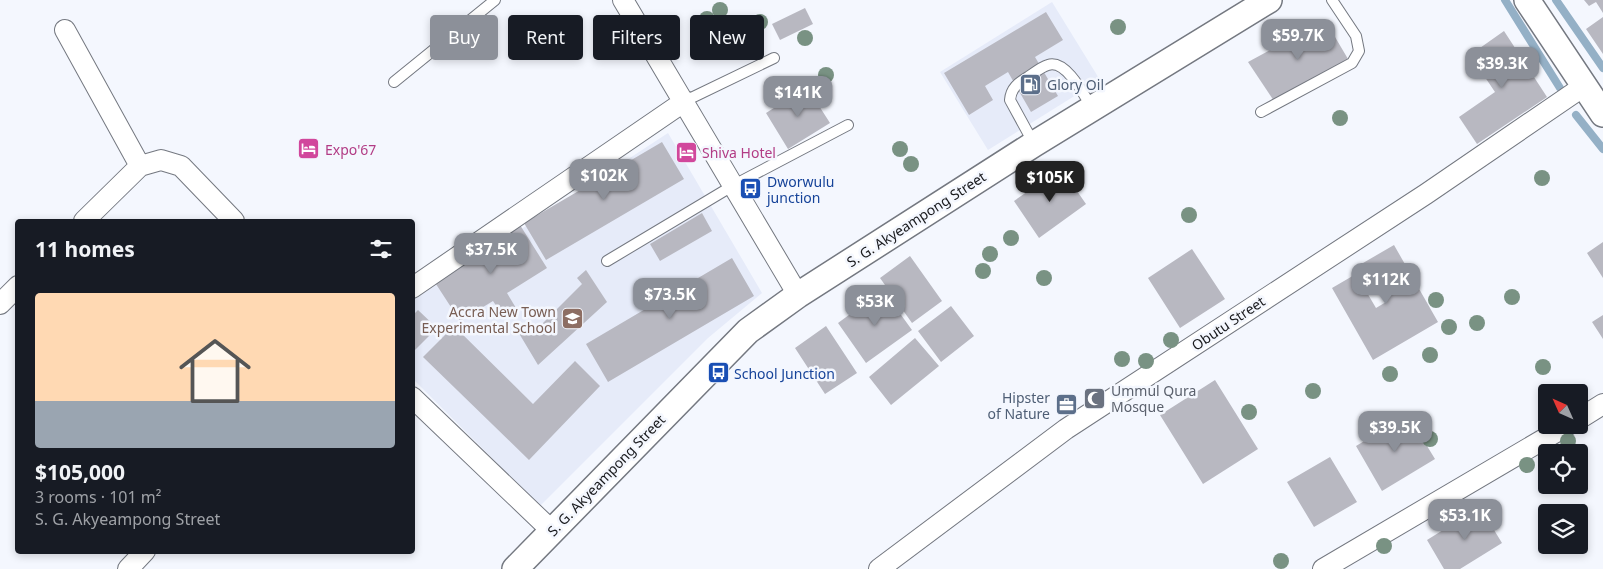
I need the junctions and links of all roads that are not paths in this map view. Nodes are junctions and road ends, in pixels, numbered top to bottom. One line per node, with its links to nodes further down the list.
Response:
1 (495, 0): 8 (lane)
2 (623, 0): 10 (street)
3 (1269, 0): 11 (street, S. G. Akyeampong Street)
4 (1332, 0): 12 (lane)
5 (1526, 0): 9 (street)
6 (65, 30): 16 (street)
7 (774, 58): 10 (lane)
8 (394, 82)
9 (1584, 86): 13 (street); 33 (street, Obutu Street)
10 (685, 101): 17 (street); 21 (street)
11 (1092, 108): 15 (street, S. G. Akyeampong Street); 15 (lane)
12 (1261, 112)
13 (1603, 114)
14 (848, 125): 17 (lane)
15 (1034, 144): 23 (street, S. G. Akyeampong Street)
16 (140, 166): 18 (street); 19 (street)
17 (734, 184): 20 (lane); 23 (street)
18 (86, 219)
19 (232, 219)
20 (607, 261)
21 (415, 286)
22 (15, 289): 24 (street)
23 (798, 295): 29 (street, S. G. Akyeampong Street)
24 (0, 304)
25 (415, 400): 29 (street)
26 (1603, 404): 27 (street)
27 (1588, 413)
28 (1553, 434): 34 (street)
29 (552, 531): 32 (street, S. G. Akyeampong Street)
30 (142, 554): 31 (street)
31 (128, 569)
32 (515, 569)
33 (880, 569)
34 (1323, 569)

